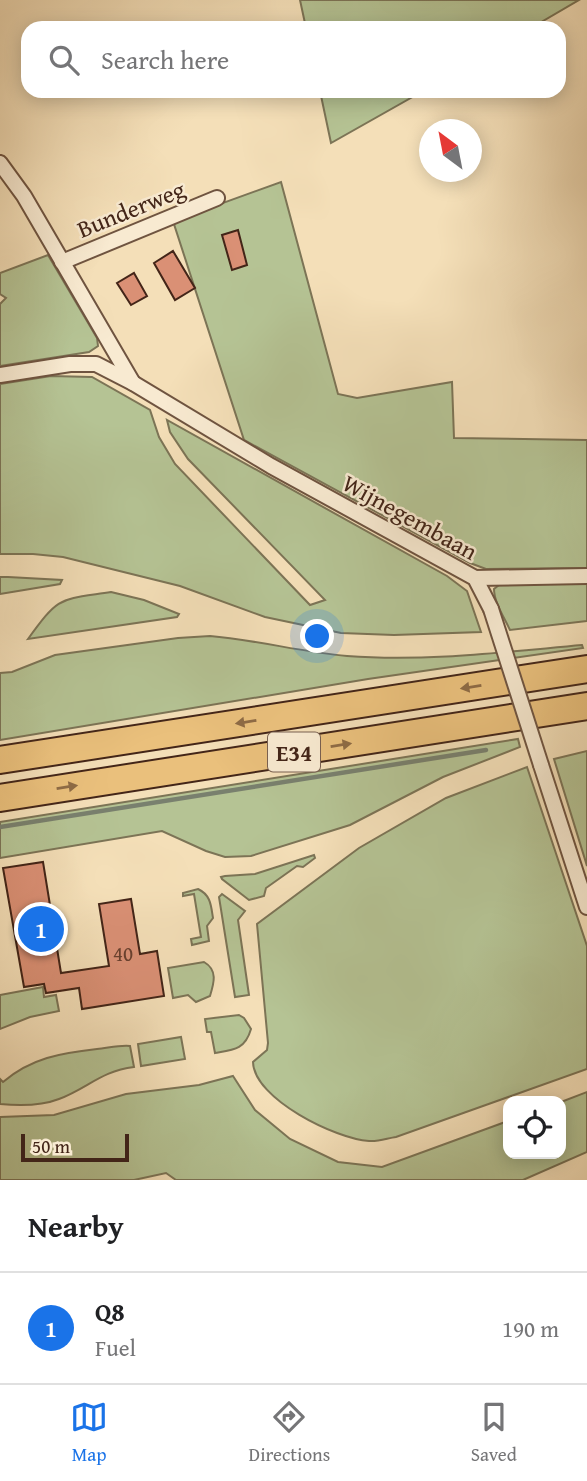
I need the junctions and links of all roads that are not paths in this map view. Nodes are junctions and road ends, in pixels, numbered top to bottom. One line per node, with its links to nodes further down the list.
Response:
1 (0, 163): 3 (street)
2 (217, 198): 3 (street, Bunderweg)
3 (62, 262): 5 (street)
4 (0, 375): 5 (street, Wijnegembaan)
5 (133, 383): 7 (street, Wijnegembaan)
6 (587, 576): 7 (street)
7 (475, 578): 12 (street, Wijnegembaan, bridge)
8 (587, 669): 10 (highway, E34, one-way to 10)
9 (587, 706): 11 (highway, E34, one-way to 9)
10 (0, 760)
11 (0, 798)
12 (587, 907)

